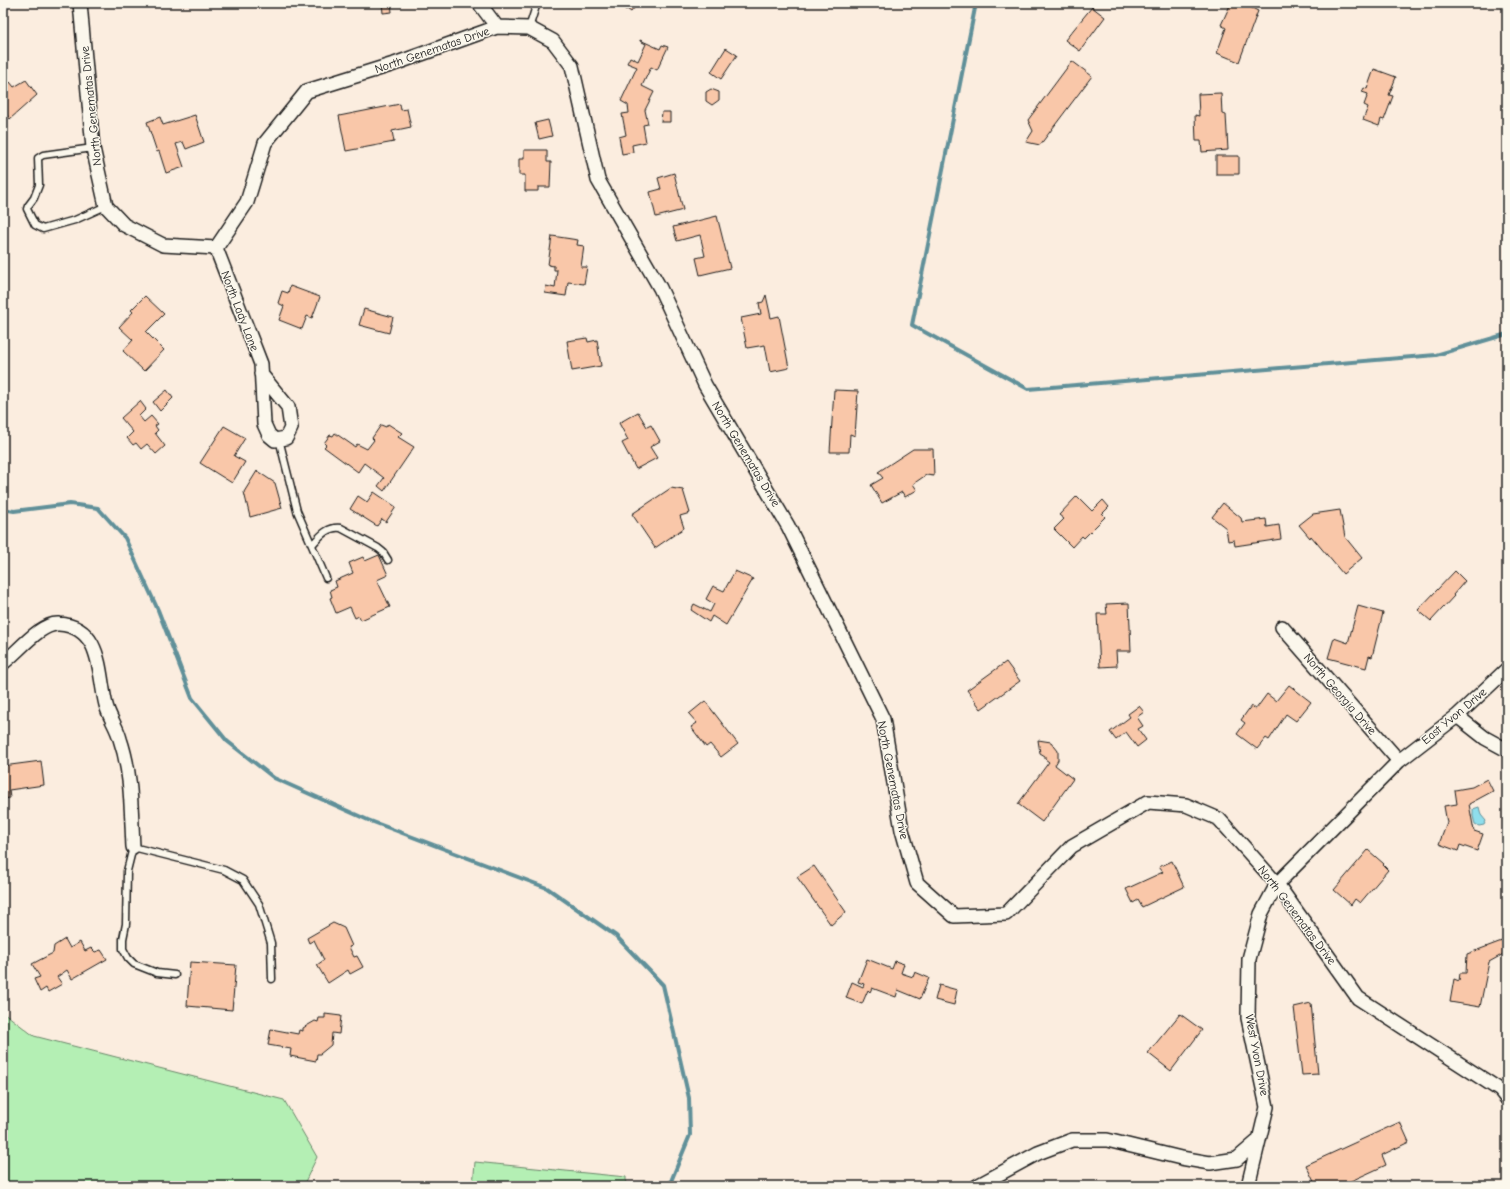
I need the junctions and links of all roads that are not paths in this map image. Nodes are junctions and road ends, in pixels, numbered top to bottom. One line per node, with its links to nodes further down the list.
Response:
1 (80, 3): 6 (street, North Genematas Drive)
2 (479, 3): 4 (street)
3 (537, 3): 5 (lane)
4 (497, 27): 5 (street, North Genematas Drive); 8 (street, North Genematas Drive)
5 (530, 28): 21 (street, North Genematas Drive)
6 (93, 148): 7 (street, North Genematas Drive); 7 (lane)
7 (106, 206): 8 (street)
8 (216, 248): 9 (street, North Lady Lane)
9 (261, 374): 10 (street, North Lady Lane); 10 (street, North Lady Lane)
10 (279, 439): 11 (lane)
11 (312, 545): 12 (lane); 13 (lane)
12 (388, 560)
13 (326, 578)
14 (1282, 627): 19 (street, North Georgia Drive)
15 (3, 663): 20 (street)
16 (1507, 669): 17 (street, East Yvon Drive)
17 (1458, 716): 18 (street); 19 (street, East Yvon Drive)
18 (1507, 750)
19 (1399, 761): 21 (street, West Yvon Drive)
20 (133, 847): 22 (lane); 23 (lane)
21 (1276, 884): 24 (street, North Genematas Drive); 25 (street, West Yvon Drive)
22 (175, 975)
23 (272, 979)
24 (1507, 1099)
25 (1259, 1140): 26 (street); 27 (street, West Yvon Drive)
26 (977, 1186)
27 (1248, 1186)

